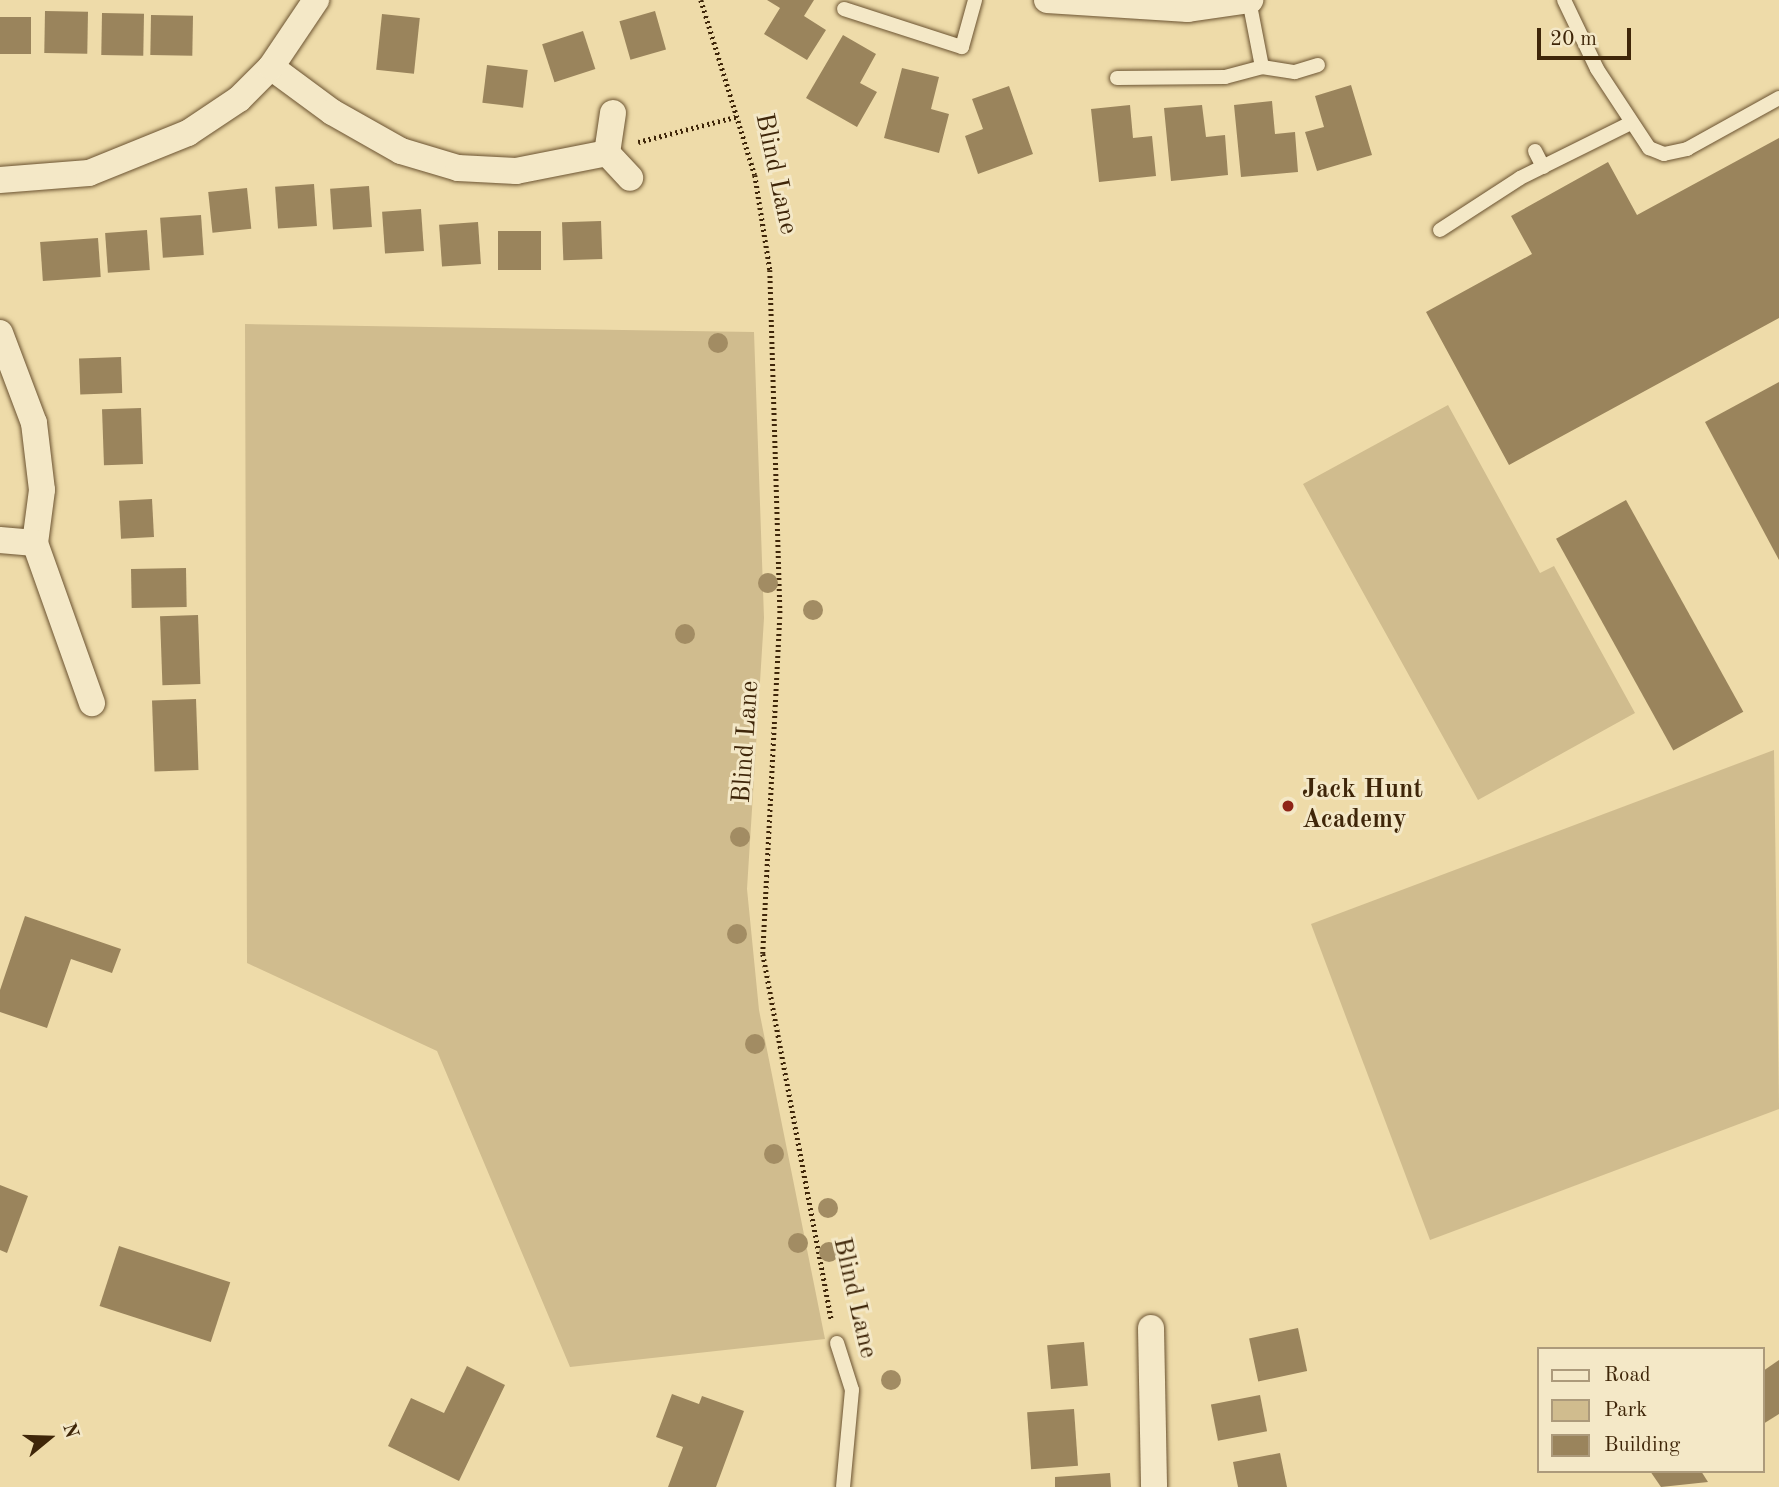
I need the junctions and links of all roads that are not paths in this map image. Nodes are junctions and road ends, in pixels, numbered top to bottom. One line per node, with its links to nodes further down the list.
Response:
1 (316, 0): 9 (street)
2 (975, 0): 6 (lane)
3 (1047, 0): 4 (street)
4 (1250, 0): 8 (lane)
5 (1567, 0): 13 (lane)
6 (844, 9)
7 (1318, 65): 8 (lane)
8 (1262, 66): 10 (lane)
9 (271, 67): 14 (street); 18 (street)
10 (1117, 78)
11 (1779, 97): 13 (lane)
12 (613, 113): 14 (street)
13 (1629, 124): 16 (lane)
14 (618, 149): 17 (street)
15 (1535, 151): 16 (lane)
16 (1543, 167): 19 (lane)
17 (630, 178)
18 (0, 180)
19 (1440, 230)
20 (0, 332): 22 (street)
21 (0, 540): 22 (street)
22 (35, 543): 23 (street)
23 (92, 703)
24 (1151, 1328): 27 (street)
25 (837, 1343): 26 (lane, Blind Lane)
26 (843, 1487)
27 (1154, 1487)

